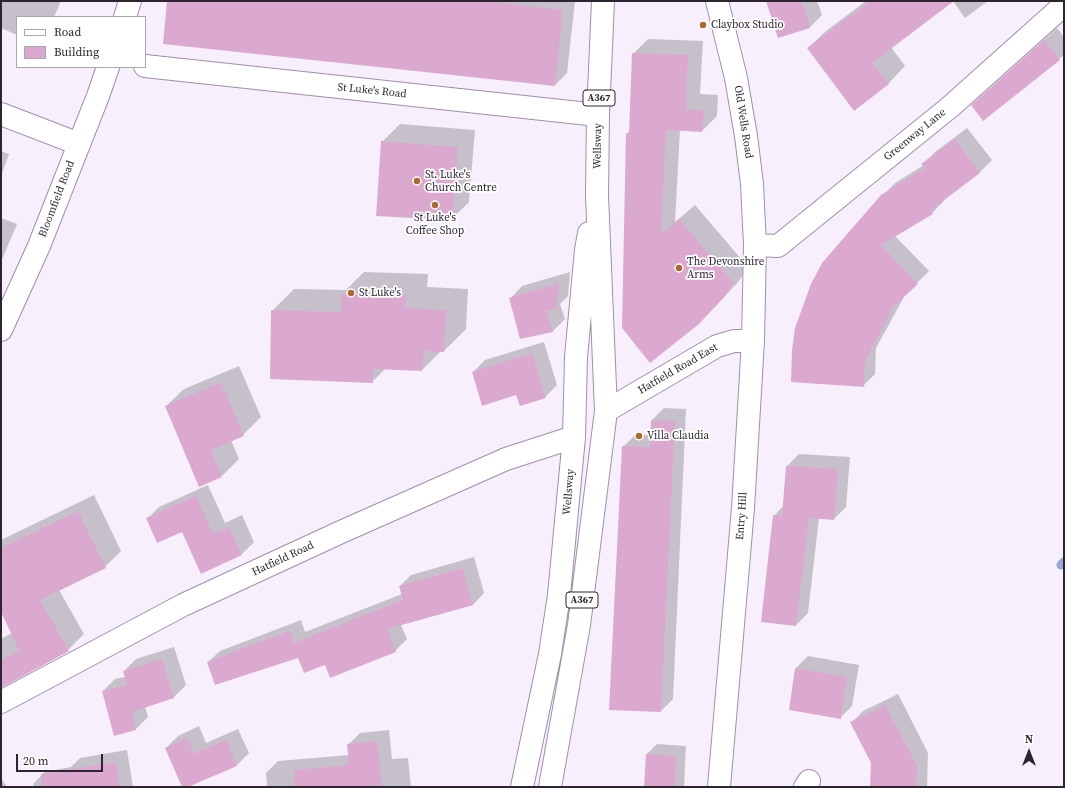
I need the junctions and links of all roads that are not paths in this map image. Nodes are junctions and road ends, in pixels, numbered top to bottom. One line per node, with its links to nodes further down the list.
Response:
1 (130, 1): 5 (street)
2 (603, 1): 9 (street, Wellsway / A367)
3 (717, 1): 12 (street, Old Wells Road)
4 (1064, 5): 12 (street, Greenway Lane)
5 (124, 16)
6 (146, 66): 9 (street, St Luke's Road)
7 (108, 68): 10 (street, Bloomfield Road)
8 (1, 114): 10 (street)
9 (598, 115): 11 (street, Wellsway / A367)
10 (79, 144): 13 (street, Bloomfield Road)
11 (597, 195): 15 (street, Wellsway / A367); 16 (street, Wellsway / A367)
12 (755, 245): 14 (street, Entry Hill)
13 (1, 330)
14 (753, 341): 15 (street, Hatfield Road East); 20 (street, Entry Hill)
15 (606, 411): 16 (street, Hatfield Road East); 19 (street, Wellsway / A367)
16 (574, 437): 17 (street, Hatfield Road); 18 (street, Wellsway / A367)
17 (1, 702)
18 (522, 787)
19 (550, 787)
20 (719, 787)

